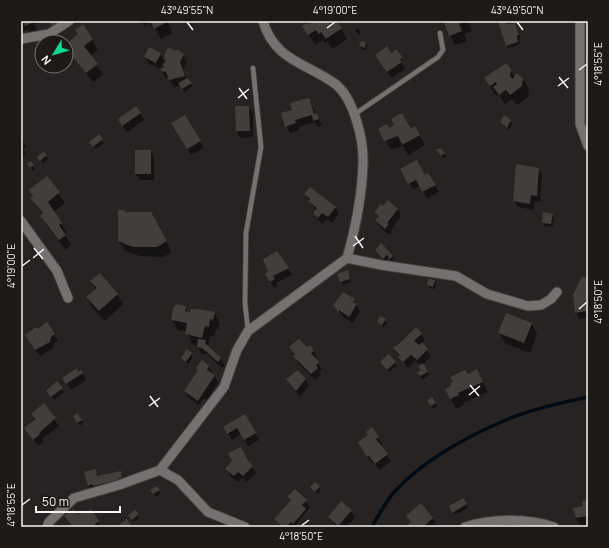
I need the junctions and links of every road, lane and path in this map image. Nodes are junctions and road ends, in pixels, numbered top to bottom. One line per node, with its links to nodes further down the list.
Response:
1 (69, 21): 6 (street)
2 (263, 21): 8 (street)
3 (580, 21): 5 (street)
4 (440, 33): 8 (lane)
5 (584, 36): 9 (street)
6 (21, 39)
7 (253, 68): 15 (lane)
8 (355, 114): 12 (street)
9 (586, 132): 10 (street)
10 (588, 146)
11 (21, 221): 14 (street)
12 (347, 258): 13 (street); 15 (street)
13 (557, 292)
14 (68, 298)
15 (248, 331): 16 (street)
16 (160, 470): 17 (street); 18 (street)
17 (47, 527)
18 (245, 527)
19 (465, 527): 20 (street)
20 (554, 527)

